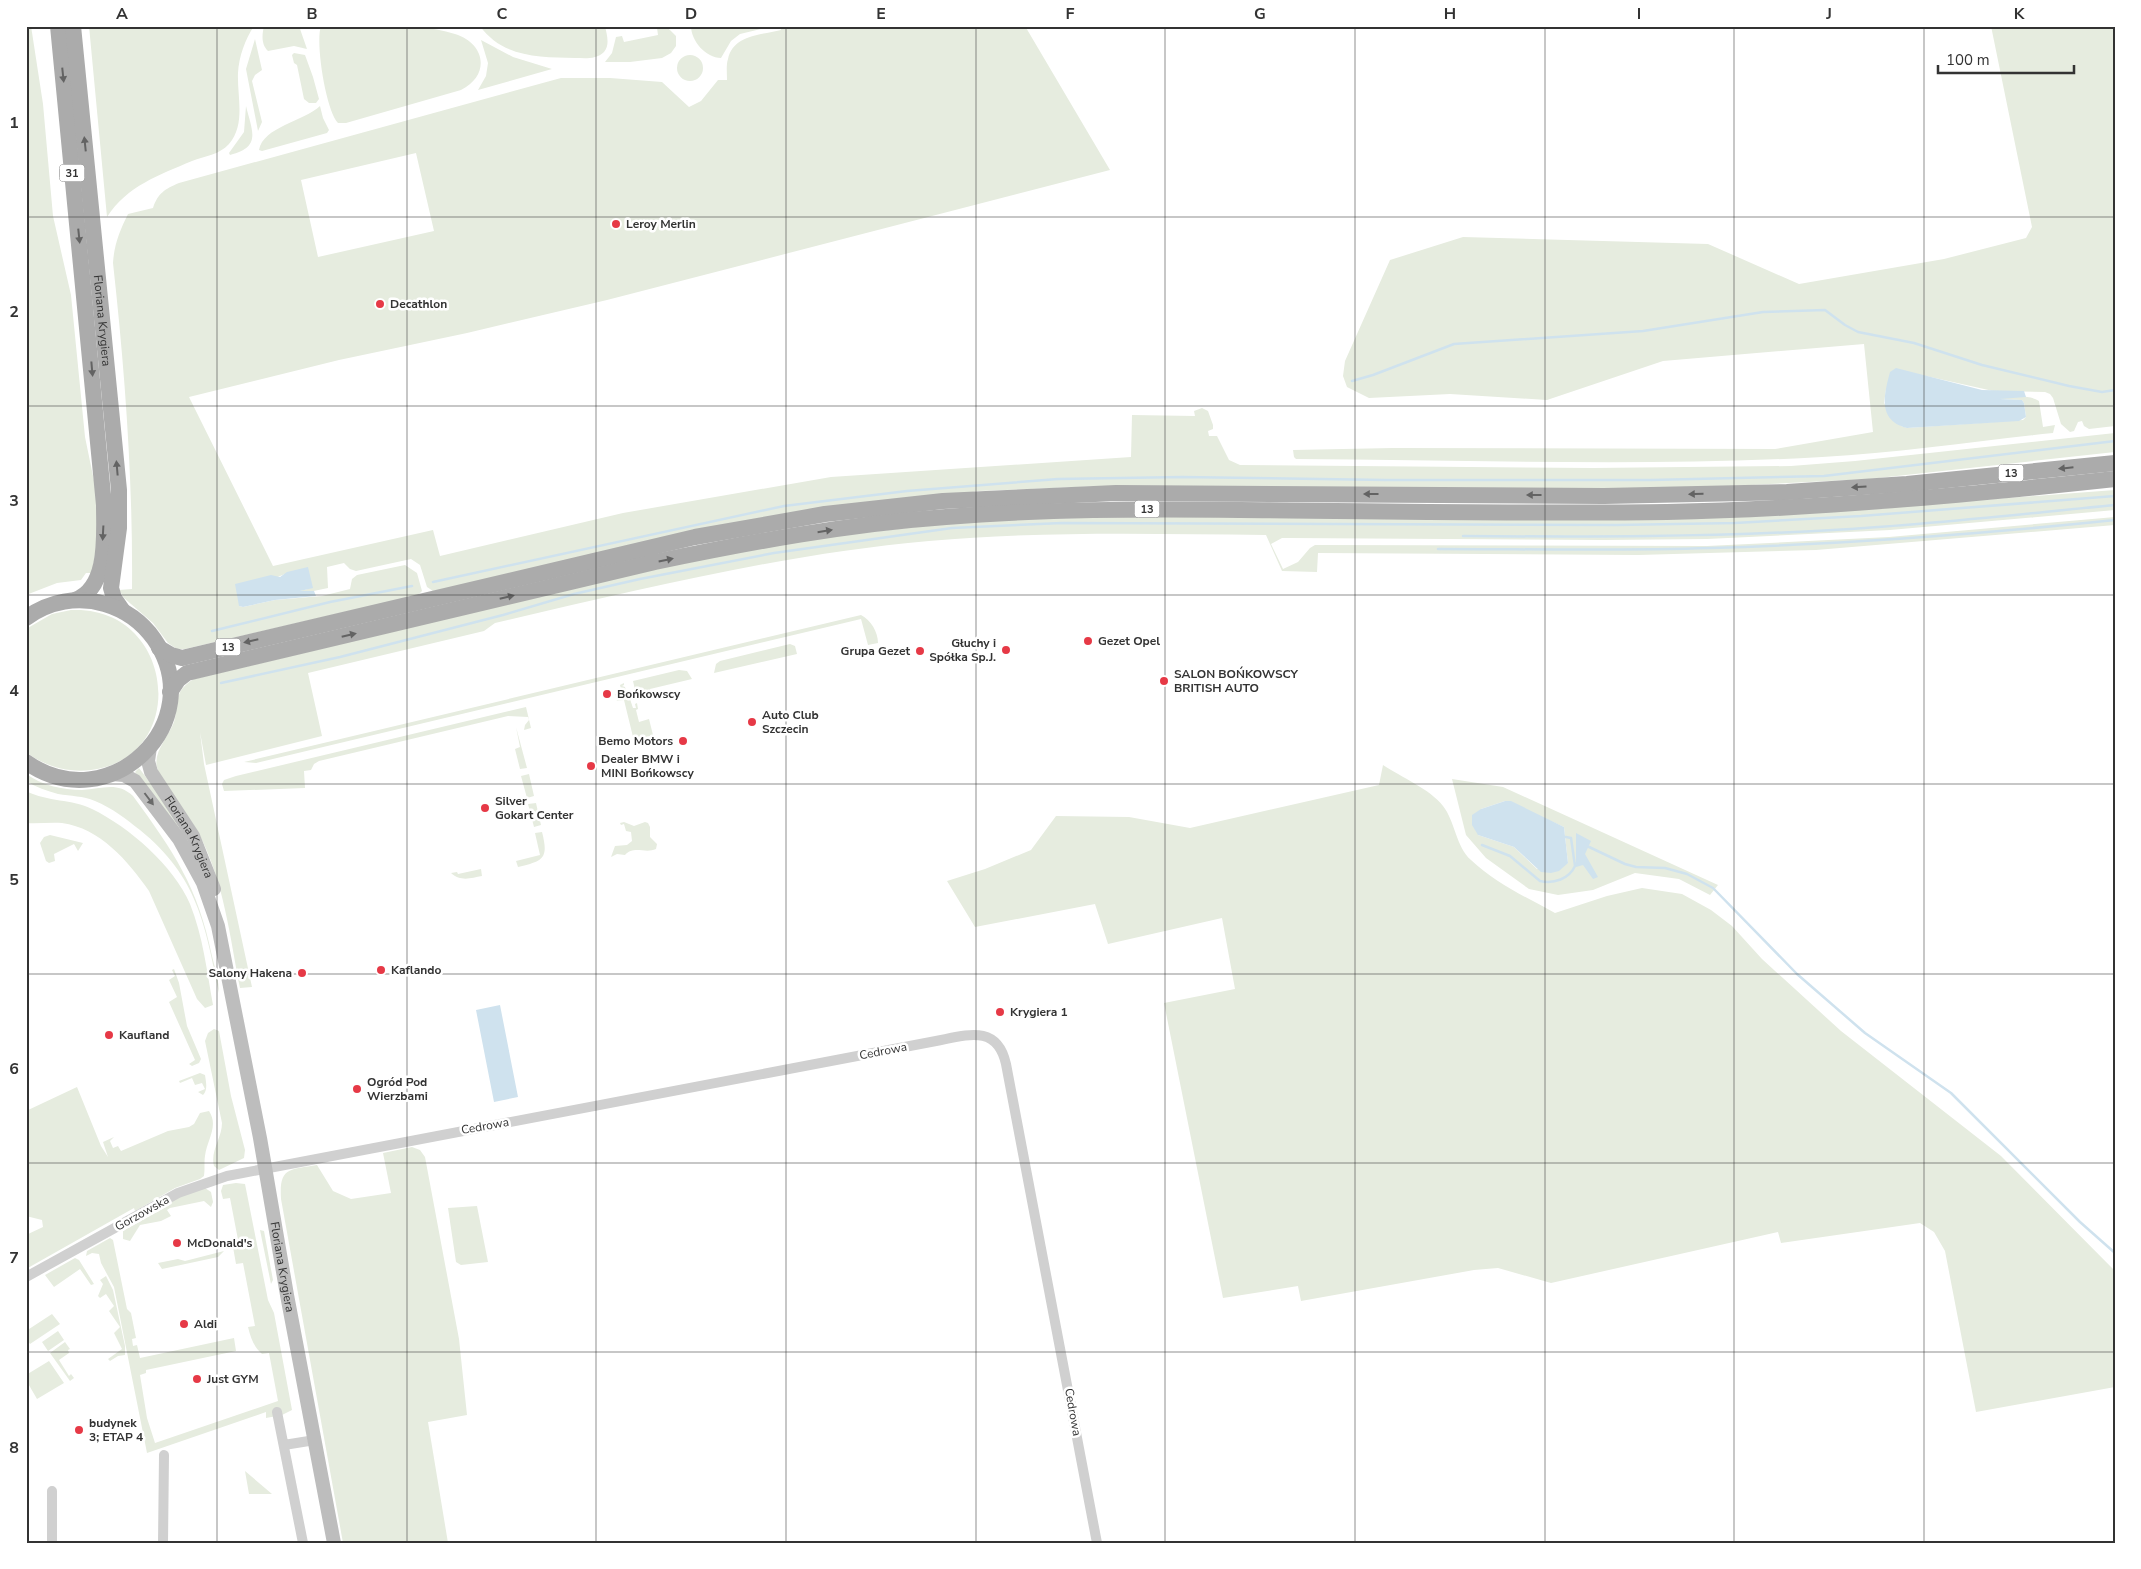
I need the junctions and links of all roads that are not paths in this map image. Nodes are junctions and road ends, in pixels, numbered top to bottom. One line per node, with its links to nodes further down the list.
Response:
1 (58, 26): 5 (main road, Floriana Krygiera / 31, one-way to 5)
2 (73, 26): 6 (main road, Floriana Krygiera / 31, one-way to 2)
3 (2115, 462): 8 (main road, 13, one-way to 8)
4 (2115, 479): 9 (main road, 13, one-way to 4)
5 (75, 600): 6 (main road, 13); 7 (main road, 13)
6 (123, 611): 8 (main road, 13)
7 (26, 618)
8 (159, 648): 9 (main road, 13)
9 (170, 692): 10 (main road, 13)
10 (150, 747): 12 (main road, 13); 13 (street, Floriana Krygiera)
11 (26, 762): 12 (main road, 13)
12 (112, 774): 13 (street, Floriana Krygiera, one-way to 13)
13 (232, 990): 14 (street, Floriana Krygiera)
14 (266, 1168): 15 (street, Gorzowska); 17 (street, Floriana Krygiera); 25 (street, Cedrowa)
15 (26, 1277)
16 (277, 1412): 18 (street)
17 (315, 1440): 18 (street); 24 (street, Floriana Krygiera)
18 (284, 1445): 23 (street)
19 (164, 1455): 22 (street)
20 (52, 1491): 21 (street)
21 (52, 1543)
22 (163, 1543)
23 (303, 1543)
24 (334, 1543)
25 (1097, 1543)

